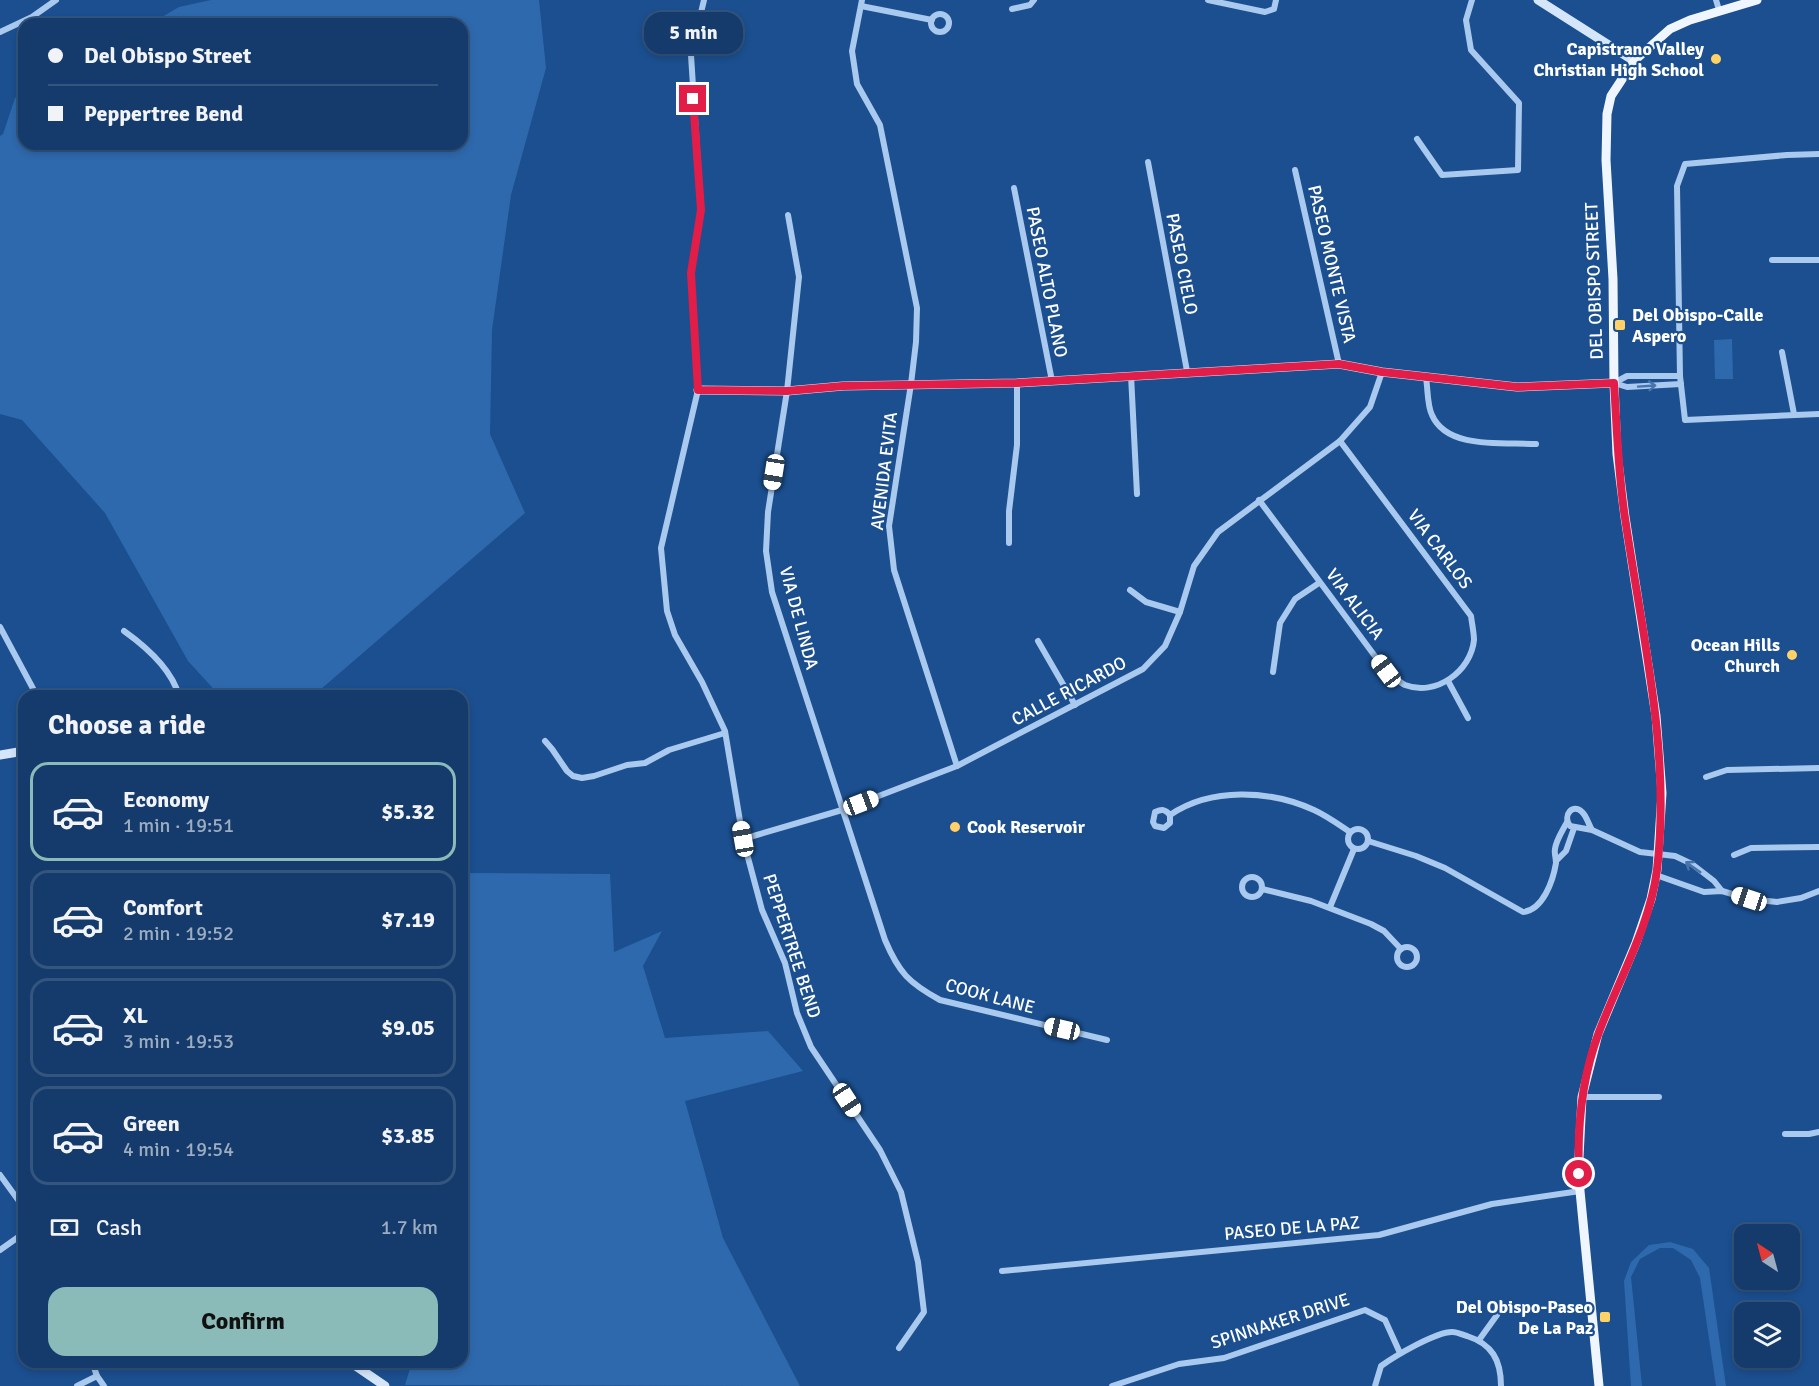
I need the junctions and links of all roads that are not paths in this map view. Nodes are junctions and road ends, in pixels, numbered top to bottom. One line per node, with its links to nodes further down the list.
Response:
1 (56, 0): 13 (street)
2 (704, 0): 38 (street, PEPPERTREE BEND)
3 (1034, 0): 11 (street)
4 (1208, 0): 5 (street)
5 (1276, 0)
6 (1472, 0): 18 (street)
7 (1538, 0): 17 (street)
8 (1716, 0): 12 (street)
9 (1756, 0): 12 (main road, DEL OBISPO STREET)
10 (862, 3): 14 (street); 36 (street, AVENIDA EVITA)
11 (1012, 9)
12 (1719, 10): 17 (main road, DEL OBISPO STREET)
13 (28, 18)
14 (932, 20)
15 (18, 24): 16 (street)
16 (0, 32)
17 (1634, 61): 35 (main road, DEL OBISPO STREET)
18 (1417, 139)
19 (1819, 154): 31 (street)
20 (1148, 162): 28 (street, PASEO CIELO)
21 (1295, 170): 27 (street, PASEO MONTE VISTA)
22 (1014, 188): 33 (street, PASEO ALTO PLANO)
23 (788, 215): 39 (street, VIA DE LINDA)
24 (1772, 260): 25 (street)
25 (1819, 260)
26 (1782, 352): 40 (street)
27 (1339, 364): 28 (street); 29 (street)
28 (1187, 371): 30 (street)
29 (1382, 372): 32 (street); 42 (street, CALLE RICARDO)
30 (1131, 375): 33 (street); 44 (street)
31 (1680, 376): 35 (street); 37 (street)
32 (1426, 378): 35 (street); 43 (street)
33 (1052, 381): 34 (street)
34 (1017, 383): 36 (street); 46 (street)
35 (1614, 383): 37 (street, one-way to 37); 76 (main road, DEL OBISPO STREET)
36 (911, 384): 39 (street); 63 (street, AVENIDA EVITA)
37 (1681, 384): 40 (street)
38 (698, 390): 39 (street); 59 (street, PEPPERTREE BEND)
39 (787, 391): 66 (street, VIA DE LINDA)
40 (1794, 414): 41 (street)
41 (1819, 414)
42 (1340, 441): 45 (street, CALLE RICARDO); 54 (street, VIA CARLOS)
43 (1536, 444)
44 (1137, 494)
45 (1259, 500): 47 (street, VIA ALICIA); 49 (street, CALLE RICARDO)
46 (1009, 543)
47 (1319, 583): 53 (street); 54 (street, VIA ALICIA)
48 (1130, 590): 49 (street)
49 (1180, 612): 57 (street, CALLE RICARDO)
50 (0, 627): 55 (street)
51 (124, 632): 56 (street)
52 (1038, 641): 57 (street)
53 (1273, 672)
54 (1448, 681): 58 (street)
55 (34, 690)
56 (175, 690)
57 (1075, 705): 63 (street, CALLE RICARDO)
58 (1468, 718)
59 (725, 733): 60 (street); 72 (street, PEPPERTREE BEND)
60 (545, 741)
61 (18, 752): 62 (street)
62 (0, 755)
63 (957, 766): 66 (street, CALLE RICARDO)
64 (1819, 768): 65 (street)
65 (1706, 777)
66 (842, 810): 72 (street, CALLE RICARDO); 85 (street, COOK LANE)
67 (1170, 815): 71 (street)
68 (1567, 822): 69 (street); 70 (street); 78 (street)
69 (1574, 828): 70 (street); 78 (street)
70 (1592, 830): 76 (street)
71 (1350, 832): 73 (street); 75 (street)
72 (743, 839): 98 (street, PEPPERTREE BEND)
73 (1368, 841): 75 (street); 78 (street)
74 (1819, 847): 77 (street)
75 (1354, 849): 83 (street)
76 (1658, 853): 79 (main road, DEL OBISPO STREET); 81 (street, one-way to 76)
77 (1734, 855)
78 (1556, 861)
79 (1656, 875): 81 (street); 86 (main road, DEL OBISPO STREET)
80 (1262, 889): 83 (street)
81 (1722, 891): 82 (street)
82 (1819, 891)
83 (1330, 907): 84 (street)
84 (1401, 949)
85 (1107, 1040)
86 (1582, 1097): 87 (street); 91 (main road, DEL OBISPO STREET)
87 (1659, 1097)
88 (1819, 1132): 89 (street)
89 (1785, 1134)
90 (0, 1175): 92 (street)
91 (1580, 1191): 95 (street, PASEO DE LA PAZ); 109 (main road, DEL OBISPO STREET)
92 (18, 1200)
93 (18, 1237): 94 (street)
94 (0, 1250)
95 (1002, 1271)
96 (1497, 1315): 97 (street)
97 (1479, 1340): 99 (street); 108 (street)
98 (899, 1348)
99 (1400, 1353): 106 (street, SPINNAKER DRIVE); 107 (street)
100 (94, 1368): 102 (street)
101 (359, 1368): 105 (street)
102 (97, 1377): 103 (street); 104 (street)
103 (77, 1386)
104 (104, 1386)
105 (385, 1386)
106 (1112, 1386)
107 (1375, 1386)
108 (1501, 1386)
109 (1599, 1386)

